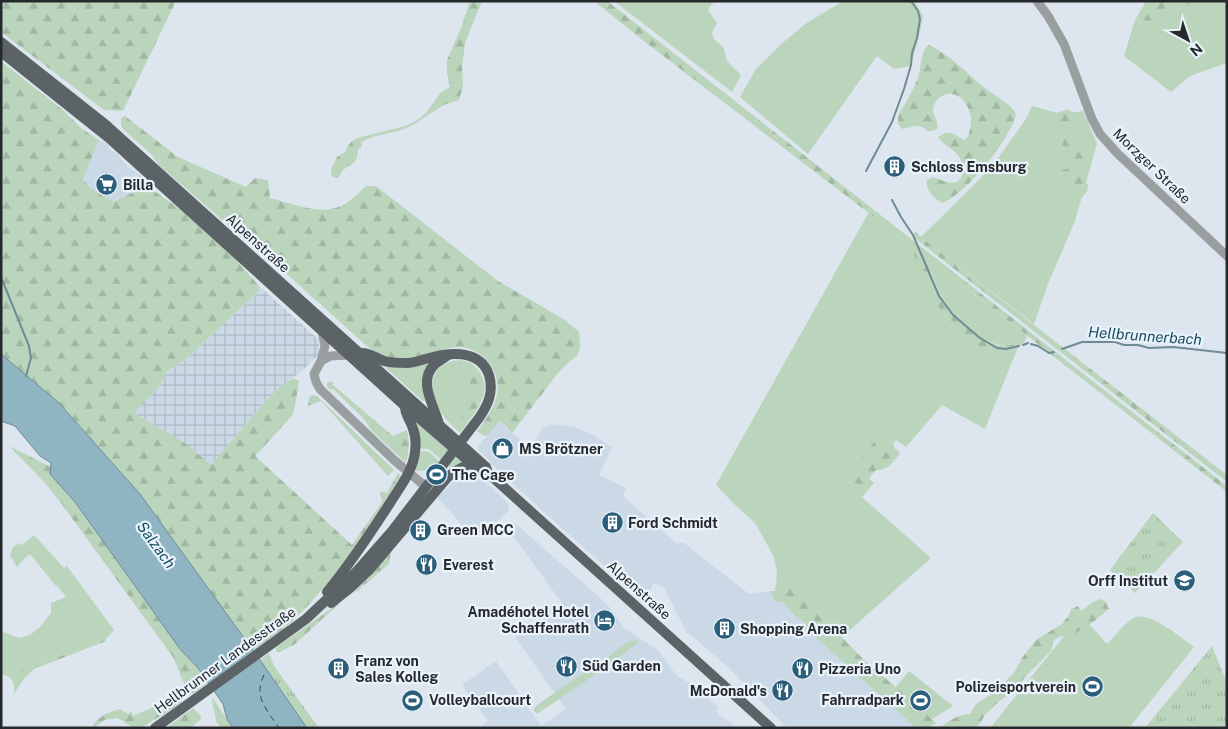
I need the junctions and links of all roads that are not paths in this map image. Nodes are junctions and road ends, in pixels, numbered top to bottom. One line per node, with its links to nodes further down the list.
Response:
1 (1037, 1): 4 (street, Morzger Straße)
2 (1, 42): 6 (main road, Alpenstraße)
3 (1, 52): 5 (main road, Alpenstraße)
4 (1227, 256)
5 (322, 331): 6 (main road, Alpenstraße); 8 (street)
6 (354, 354): 7 (main road, Hellbrunner Landesstraße); 8 (street, Hellbrunner Landesstraße); 9 (main road, Alpenstraße); 10 (main road, Alpenstraße)
7 (449, 354): 10 (main road); 13 (main road, Hellbrunner Landesstraße)
8 (321, 361): 13 (street)
9 (405, 406): 11 (main road, Alpenstraße); 14 (main road, Hellbrunner Landesstraße)
10 (438, 424): 12 (main road, Alpenstraße)
11 (471, 463): 12 (main road, Alpenstraße); 14 (main road, Hellbrunner Landesstraße)
12 (488, 473): 16 (main road, Alpenstraße)
13 (426, 487): 14 (main road, Hellbrunner Landesstraße)
14 (310, 615): 15 (main road, Hellbrunner Landesstraße)
15 (156, 728)
16 (771, 728)

